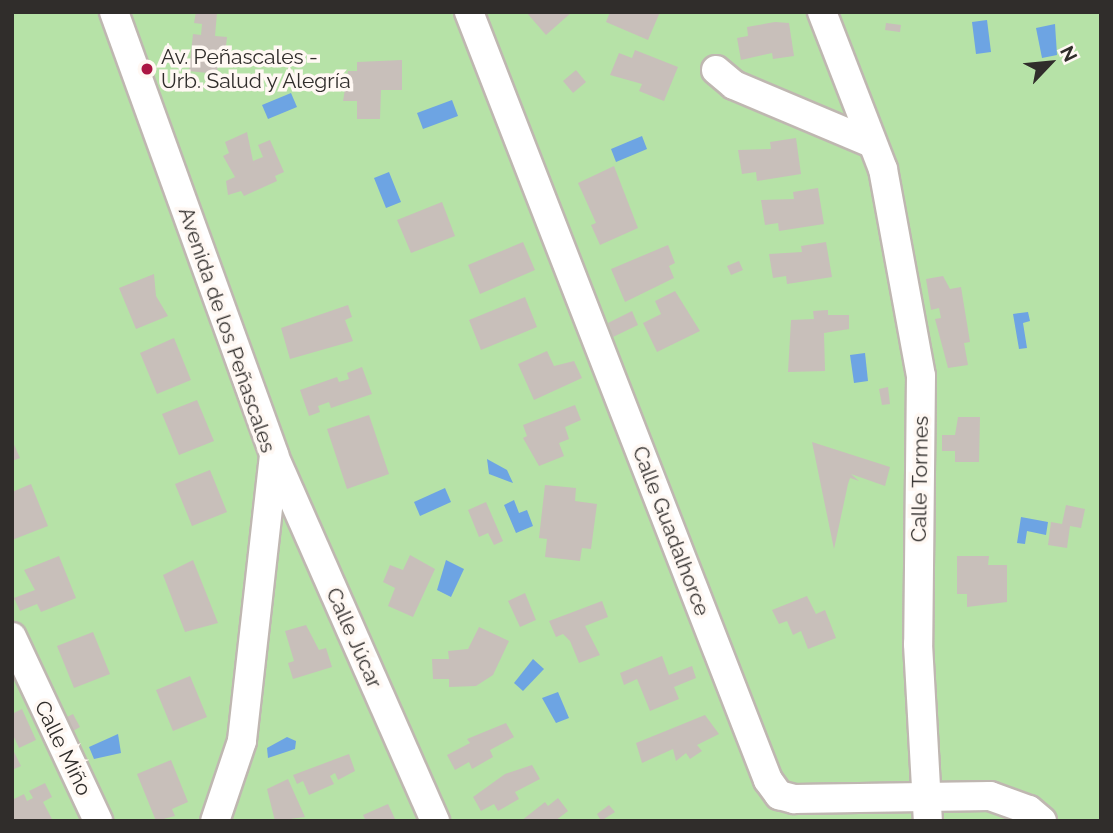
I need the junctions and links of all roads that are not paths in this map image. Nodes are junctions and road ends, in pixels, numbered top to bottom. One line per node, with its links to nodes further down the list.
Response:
1 (114, 12): 6 (street, Avenida de los Peñascales)
2 (468, 12): 8 (street, Calle Guadalhorce)
3 (822, 12): 5 (street, Calle Tormes)
4 (716, 70): 5 (street)
5 (871, 143): 8 (street, Calle Tormes)
6 (274, 456): 10 (street, Avenida de los Peñascales); 11 (street, Calle Júcar)
7 (12, 637): 9 (street, Calle Miño)
8 (928, 808): 12 (street, Calle Guadalhorce)
9 (98, 821)
10 (215, 821)
11 (435, 821)
12 (1042, 821)

